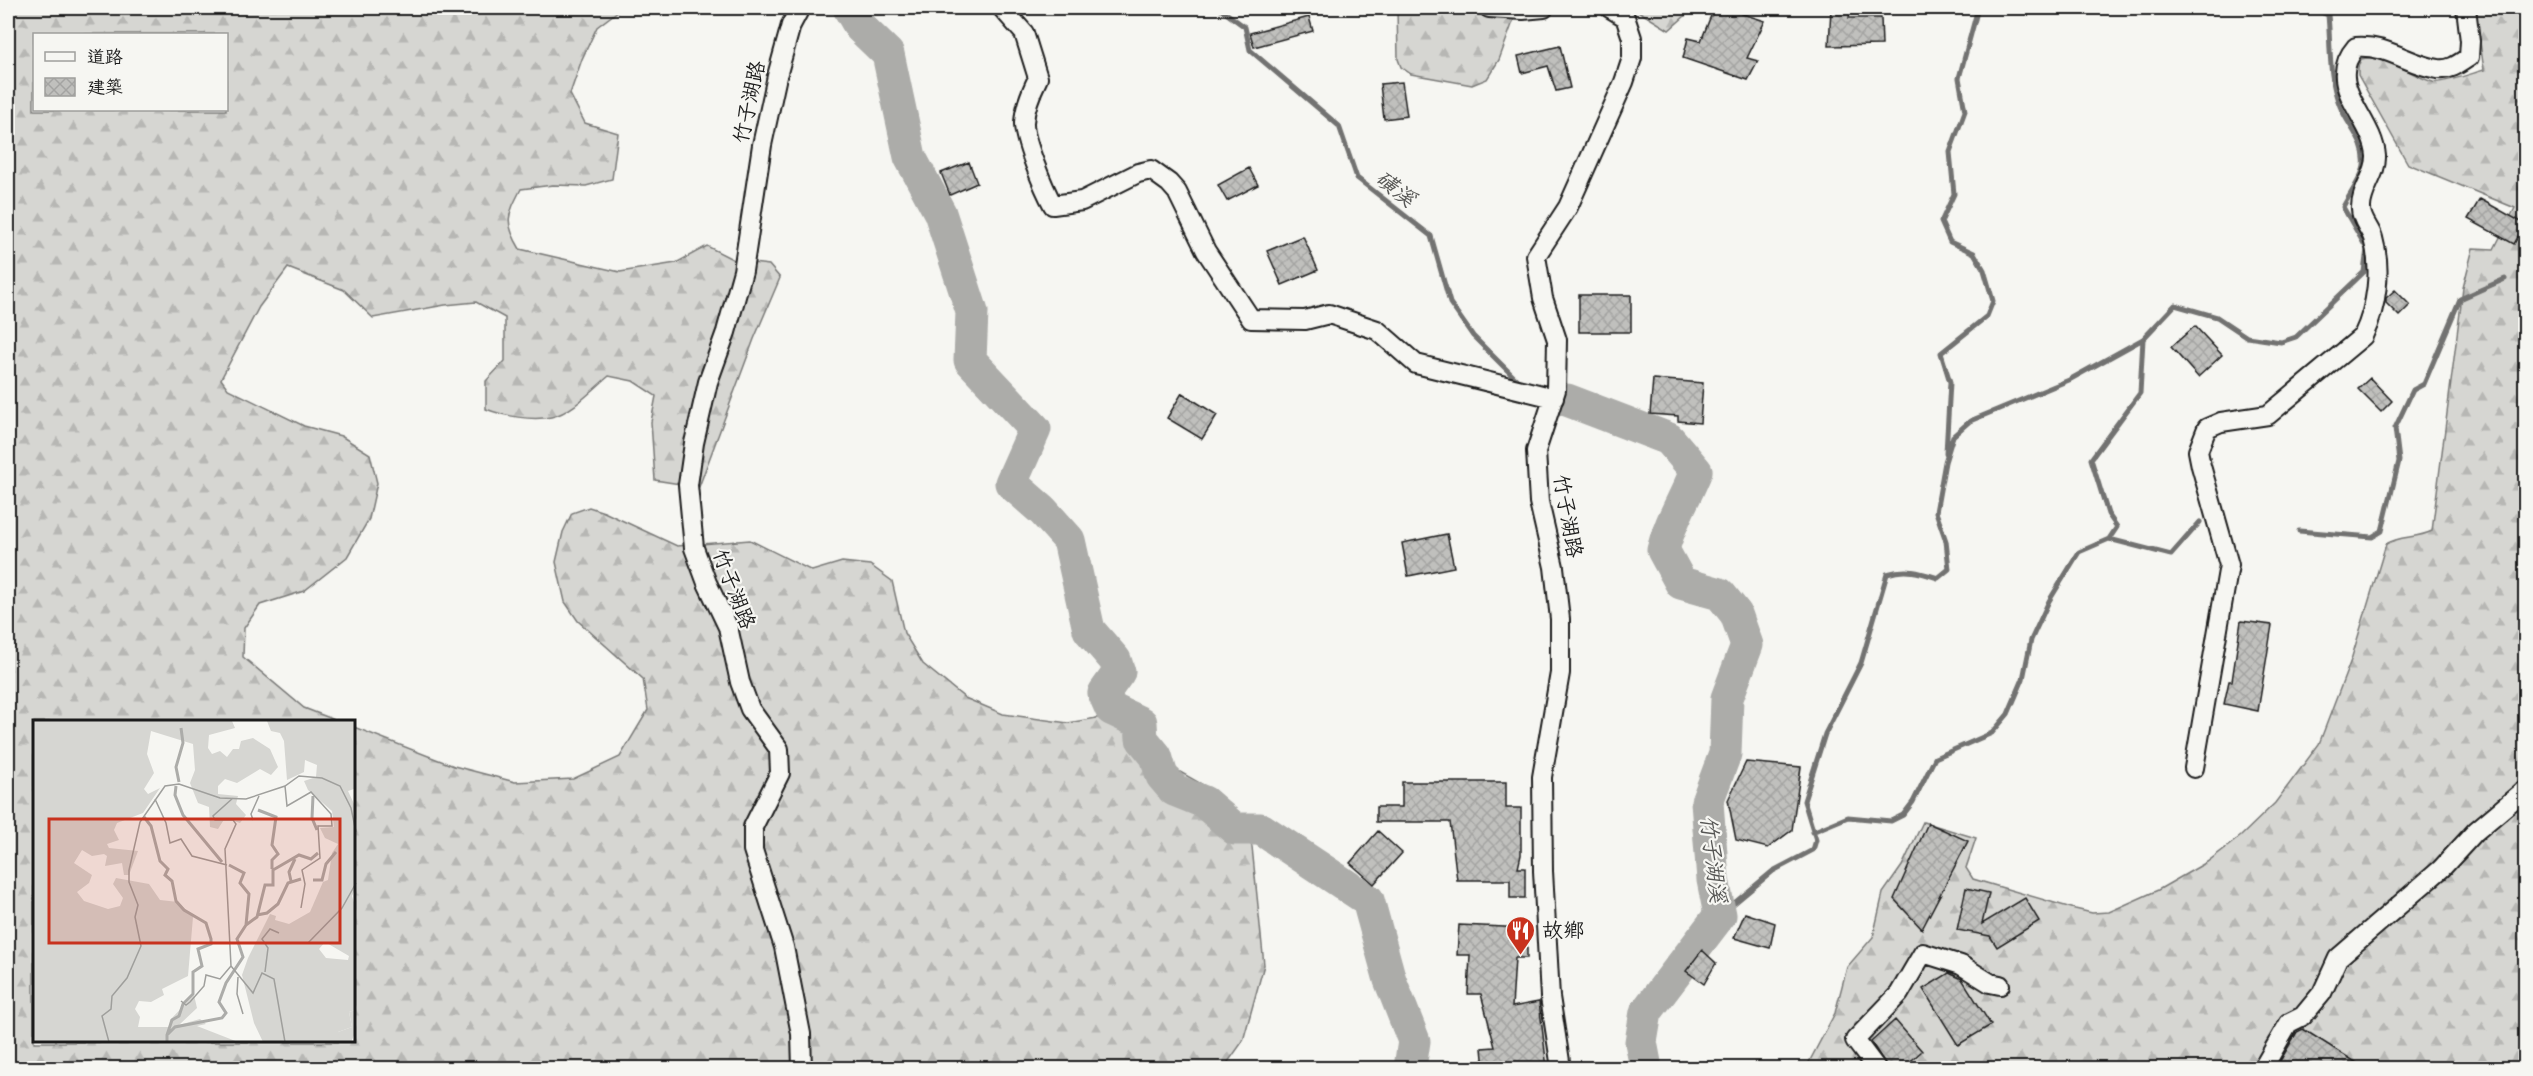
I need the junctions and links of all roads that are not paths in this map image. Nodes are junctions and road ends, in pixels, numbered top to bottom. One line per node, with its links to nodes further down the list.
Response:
1 (800, 8): 11 (street, 竹子湖路)
2 (1002, 8): 7 (street)
3 (1489, 8): 4 (street)
4 (1544, 8)
5 (1610, 8): 7 (street, 竹子湖路)
6 (2466, 8): 8 (street)
7 (1554, 398): 12 (street, 竹子湖路)
8 (2194, 768)
9 (2526, 789): 14 (street)
10 (2001, 985): 13 (street)
11 (802, 1068)
12 (1561, 1068)
13 (1876, 1068)
14 (2263, 1068)

